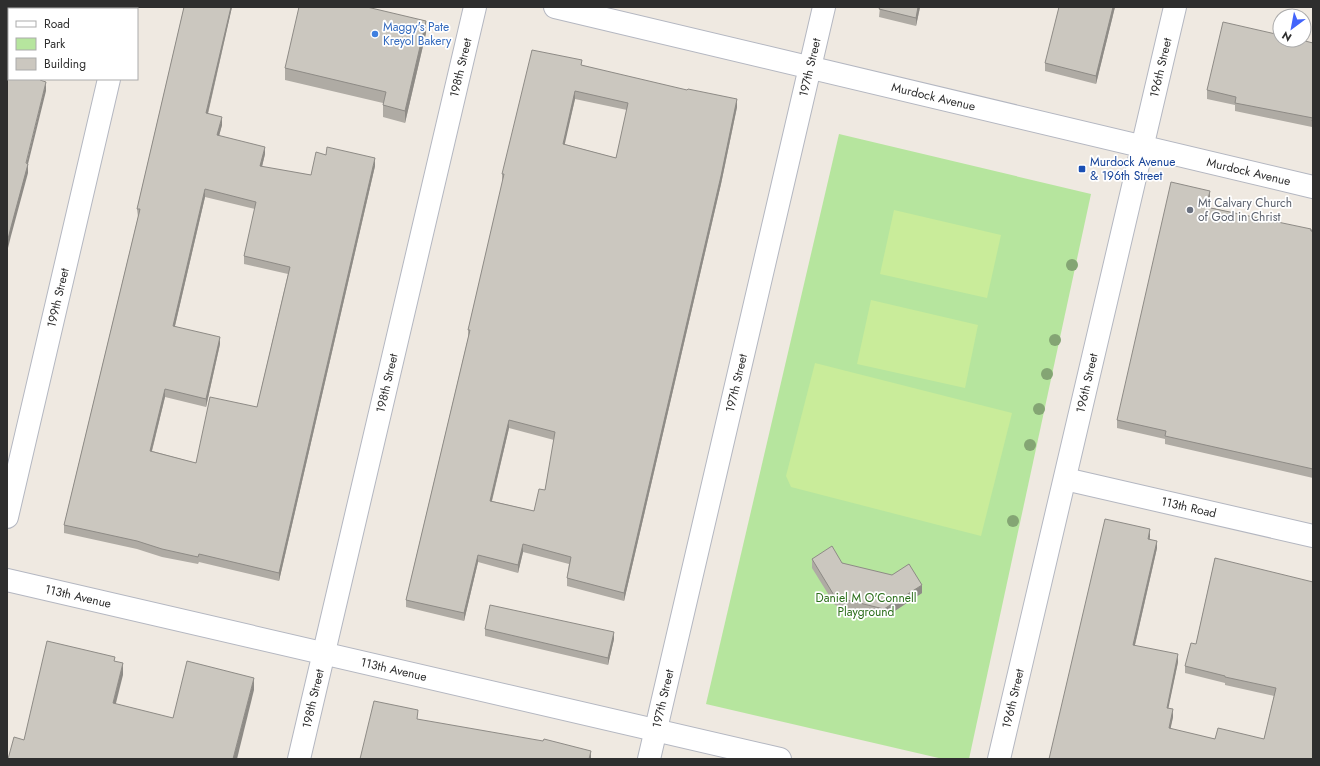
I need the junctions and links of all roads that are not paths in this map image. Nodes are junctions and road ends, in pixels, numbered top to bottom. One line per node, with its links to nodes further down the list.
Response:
1 (475, 7): 13 (street, 198th Street)
2 (555, 7): 5 (street, Murdock Avenue)
3 (824, 7): 5 (street, 197th Street)
4 (1175, 7): 7 (street, 196th Street)
5 (810, 68): 7 (street, Murdock Avenue); 14 (street, 197th Street)
6 (109, 80): 10 (street, 199th Street)
7 (1142, 147): 8 (street, Murdock Avenue); 9 (street, 196th Street)
8 (1313, 187)
9 (1065, 479): 11 (street, 113th Road); 18 (street, 196th Street)
10 (7, 517)
11 (1313, 536)
12 (7, 580): 13 (street, 113th Avenue)
13 (324, 653): 14 (street, 113th Avenue); 15 (street, 198th Street)
14 (656, 730): 16 (street, 197th Street); 17 (street, 113th Avenue)
15 (299, 759)
16 (649, 759)
17 (780, 759)
18 (999, 759)

